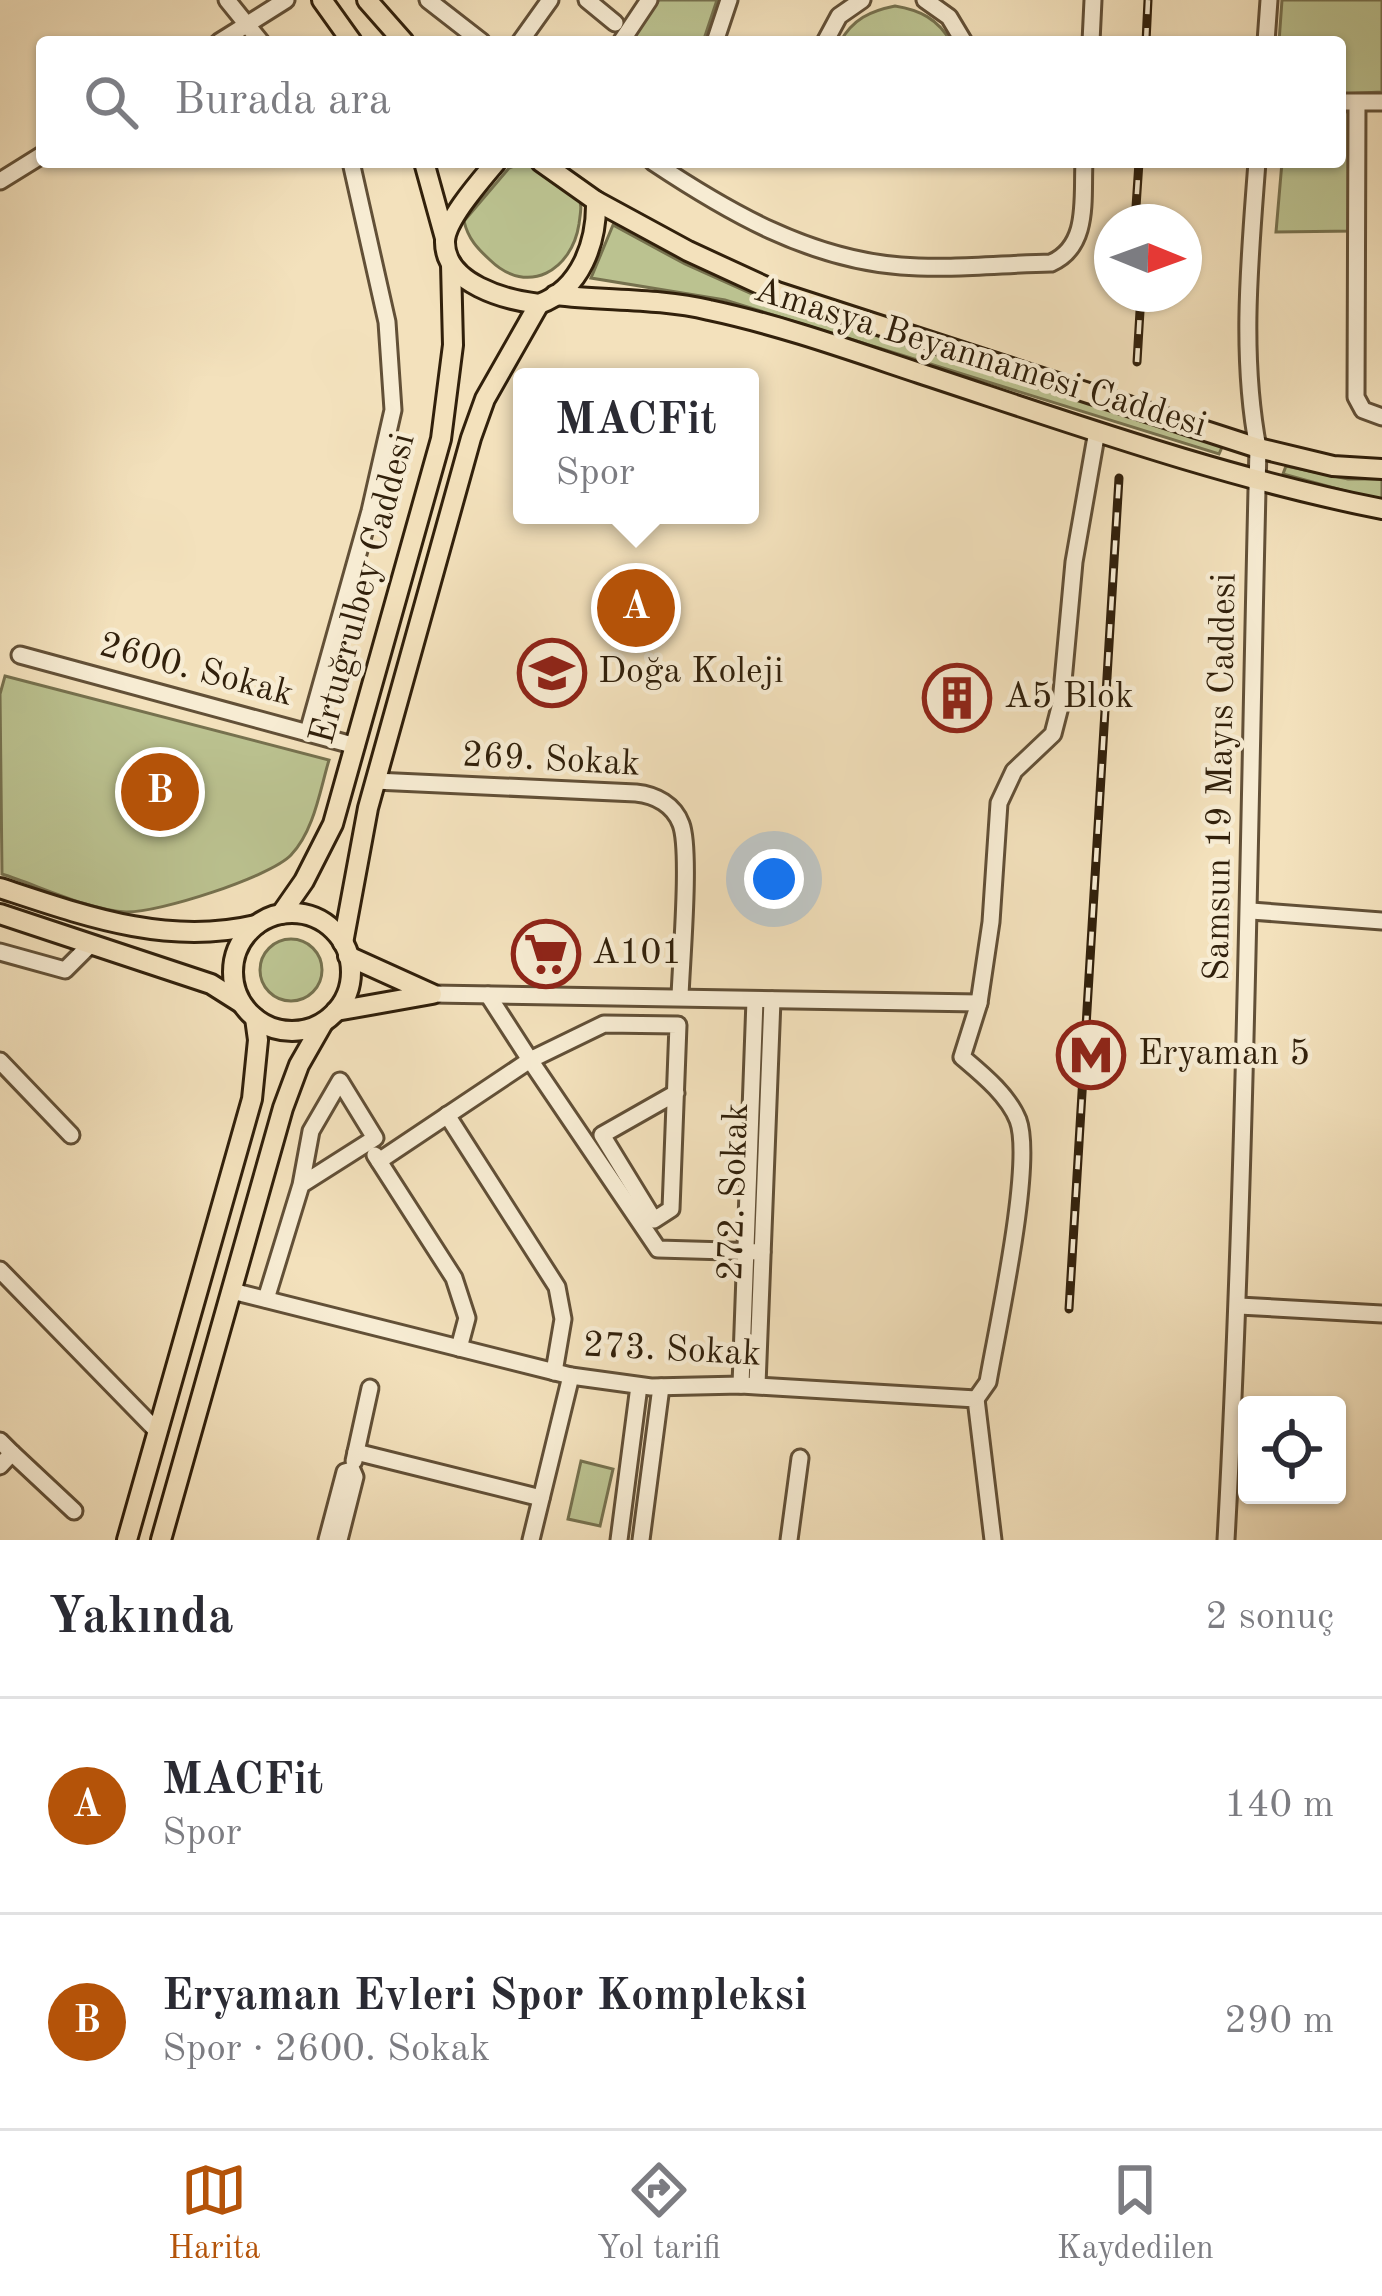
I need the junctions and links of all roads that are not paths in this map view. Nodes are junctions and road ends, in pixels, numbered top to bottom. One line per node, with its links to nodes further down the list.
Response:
1 (227, 0): 15 (street)
2 (286, 0): 15 (street)
3 (322, 0): 18 (main road)
4 (367, 0): 19 (main road)
5 (428, 0): 20 (street)
6 (550, 0): 21 (street)
7 (587, 0): 14 (street)
8 (650, 0): 22 (street)
9 (862, 0): 24 (street)
10 (925, 0): 25 (street)
11 (1093, 0): 26 (street)
12 (1269, 0): 27 (street)
13 (722, 2): 23 (street)
14 (616, 23)
15 (246, 25): 16 (street); 17 (street)
16 (229, 36)
17 (256, 36)
18 (348, 36)
19 (399, 36)
20 (474, 36)
21 (524, 36)
22 (625, 36)
23 (717, 36)
24 (828, 36)
25 (960, 36)
26 (1090, 36)
27 (1266, 36)
28 (1382, 102): 29 (street)
29 (1349, 103): 43 (street)
30 (36, 158): 38 (street)
31 (351, 168): 50 (street)
32 (426, 168): 40 (main road)
33 (492, 168): 40 (main road)
34 (549, 168): 39 (main road, Amasya Beyannamesi Caddesi)
35 (674, 168): 36 (street)
36 (1083, 168)
37 (1257, 168): 45 (street, Samsun 19 Mayıs Caddesi)
38 (0, 181)
39 (596, 201): 42 (main road, Ertuğrulbey Caddesi); 45 (main road, Amasya Beyannamesi Caddesi)
40 (445, 240): 41 (main road, Ertuğrulbey Caddesi)
41 (451, 264): 42 (main road, Amasya Beyannamesi Caddesi); 51 (main road, Ertuğrulbey Caddesi)
42 (547, 300): 44 (main road, Amasya Beyannamesi Caddesi); 52 (main road, Ertuğrulbey Caddesi)
43 (1382, 417)
44 (1096, 431): 47 (main road, Amasya Beyannamesi Caddesi); 66 (street)
45 (1258, 448): 46 (main road, Amasya Beyannamesi Caddesi); 47 (street, Samsun 19 Mayıs Caddesi)
46 (1382, 469)
47 (1258, 479): 48 (main road, Amasya Beyannamesi Caddesi); 54 (street, Samsun 19 Mayıs Caddesi)
48 (1382, 509)
49 (20, 655): 50 (street, 2600. Sokak)
50 (308, 732): 51 (street, 2600. Sokak)
51 (356, 746): 56 (main road, Ertuğrulbey Caddesi)
52 (376, 781): 60 (main road, Ertuğrulbey Caddesi); 64 (street, 269. Sokak)
53 (0, 889): 58 (main road)
54 (1250, 911): 57 (street); 81 (street, Samsun 19 Mayıs Caddesi)
55 (0, 914): 59 (main road)
56 (281, 914): 58 (main road); 60 (main road)
57 (1382, 921)
58 (256, 925): 67 (main road)
59 (92, 944): 61 (street); 67 (main road)
60 (345, 949): 62 (main road); 68 (main road)
61 (0, 952)
62 (432, 994): 63 (street); 68 (main road)
63 (488, 995): 64 (street); 69 (street)
64 (680, 998): 65 (street)
65 (763, 1000): 66 (street); 77 (street, 272. Sokak)
66 (979, 1003): 90 (street)
67 (248, 1010): 68 (main road); 91 (main road)
68 (330, 1017): 79 (main road)
69 (530, 1060): 71 (street); 72 (street); 77 (street)
70 (0, 1061): 73 (street)
71 (676, 1093): 71 (street)
72 (447, 1115): 75 (street); 84 (street)
73 (71, 1135)
74 (367, 1143): 75 (street); 76 (street); 76 (street)
75 (379, 1161): 83 (street)
76 (301, 1185): 80 (street)
77 (754, 1252): 86 (street, 272. Sokak)
78 (0, 1270): 91 (street)
79 (232, 1291): 80 (street, 273. Sokak); 99 (main road)
80 (266, 1299): 83 (street, 273. Sokak)
81 (1239, 1306): 82 (street); 107 (street, Samsun 19 Mayıs Caddesi)
82 (1382, 1314)
83 (460, 1348): 84 (street, 273. Sokak)
84 (554, 1372): 85 (street, 273. Sokak)
85 (572, 1376): 87 (street, 273. Sokak); 96 (street)
86 (749, 1385): 88 (street, 273. Sokak); 90 (street, 273. Sokak)
87 (639, 1386): 88 (street, 273. Sokak); 103 (street)
88 (661, 1387): 104 (street)
89 (370, 1388): 94 (street)
90 (976, 1399): 106 (street)
91 (158, 1432): 98 (main road)
92 (6, 1447): 95 (street); 97 (street)
93 (800, 1457): 105 (street)
94 (354, 1461): 96 (street); 100 (street); 101 (street)
95 (0, 1466)
96 (542, 1498): 102 (street)
97 (74, 1511)
98 (127, 1540)
99 (161, 1540)
100 (327, 1540)
101 (339, 1540)
102 (531, 1540)
103 (619, 1540)
104 (641, 1540)
105 (789, 1540)
106 (993, 1540)
107 (1226, 1540)

